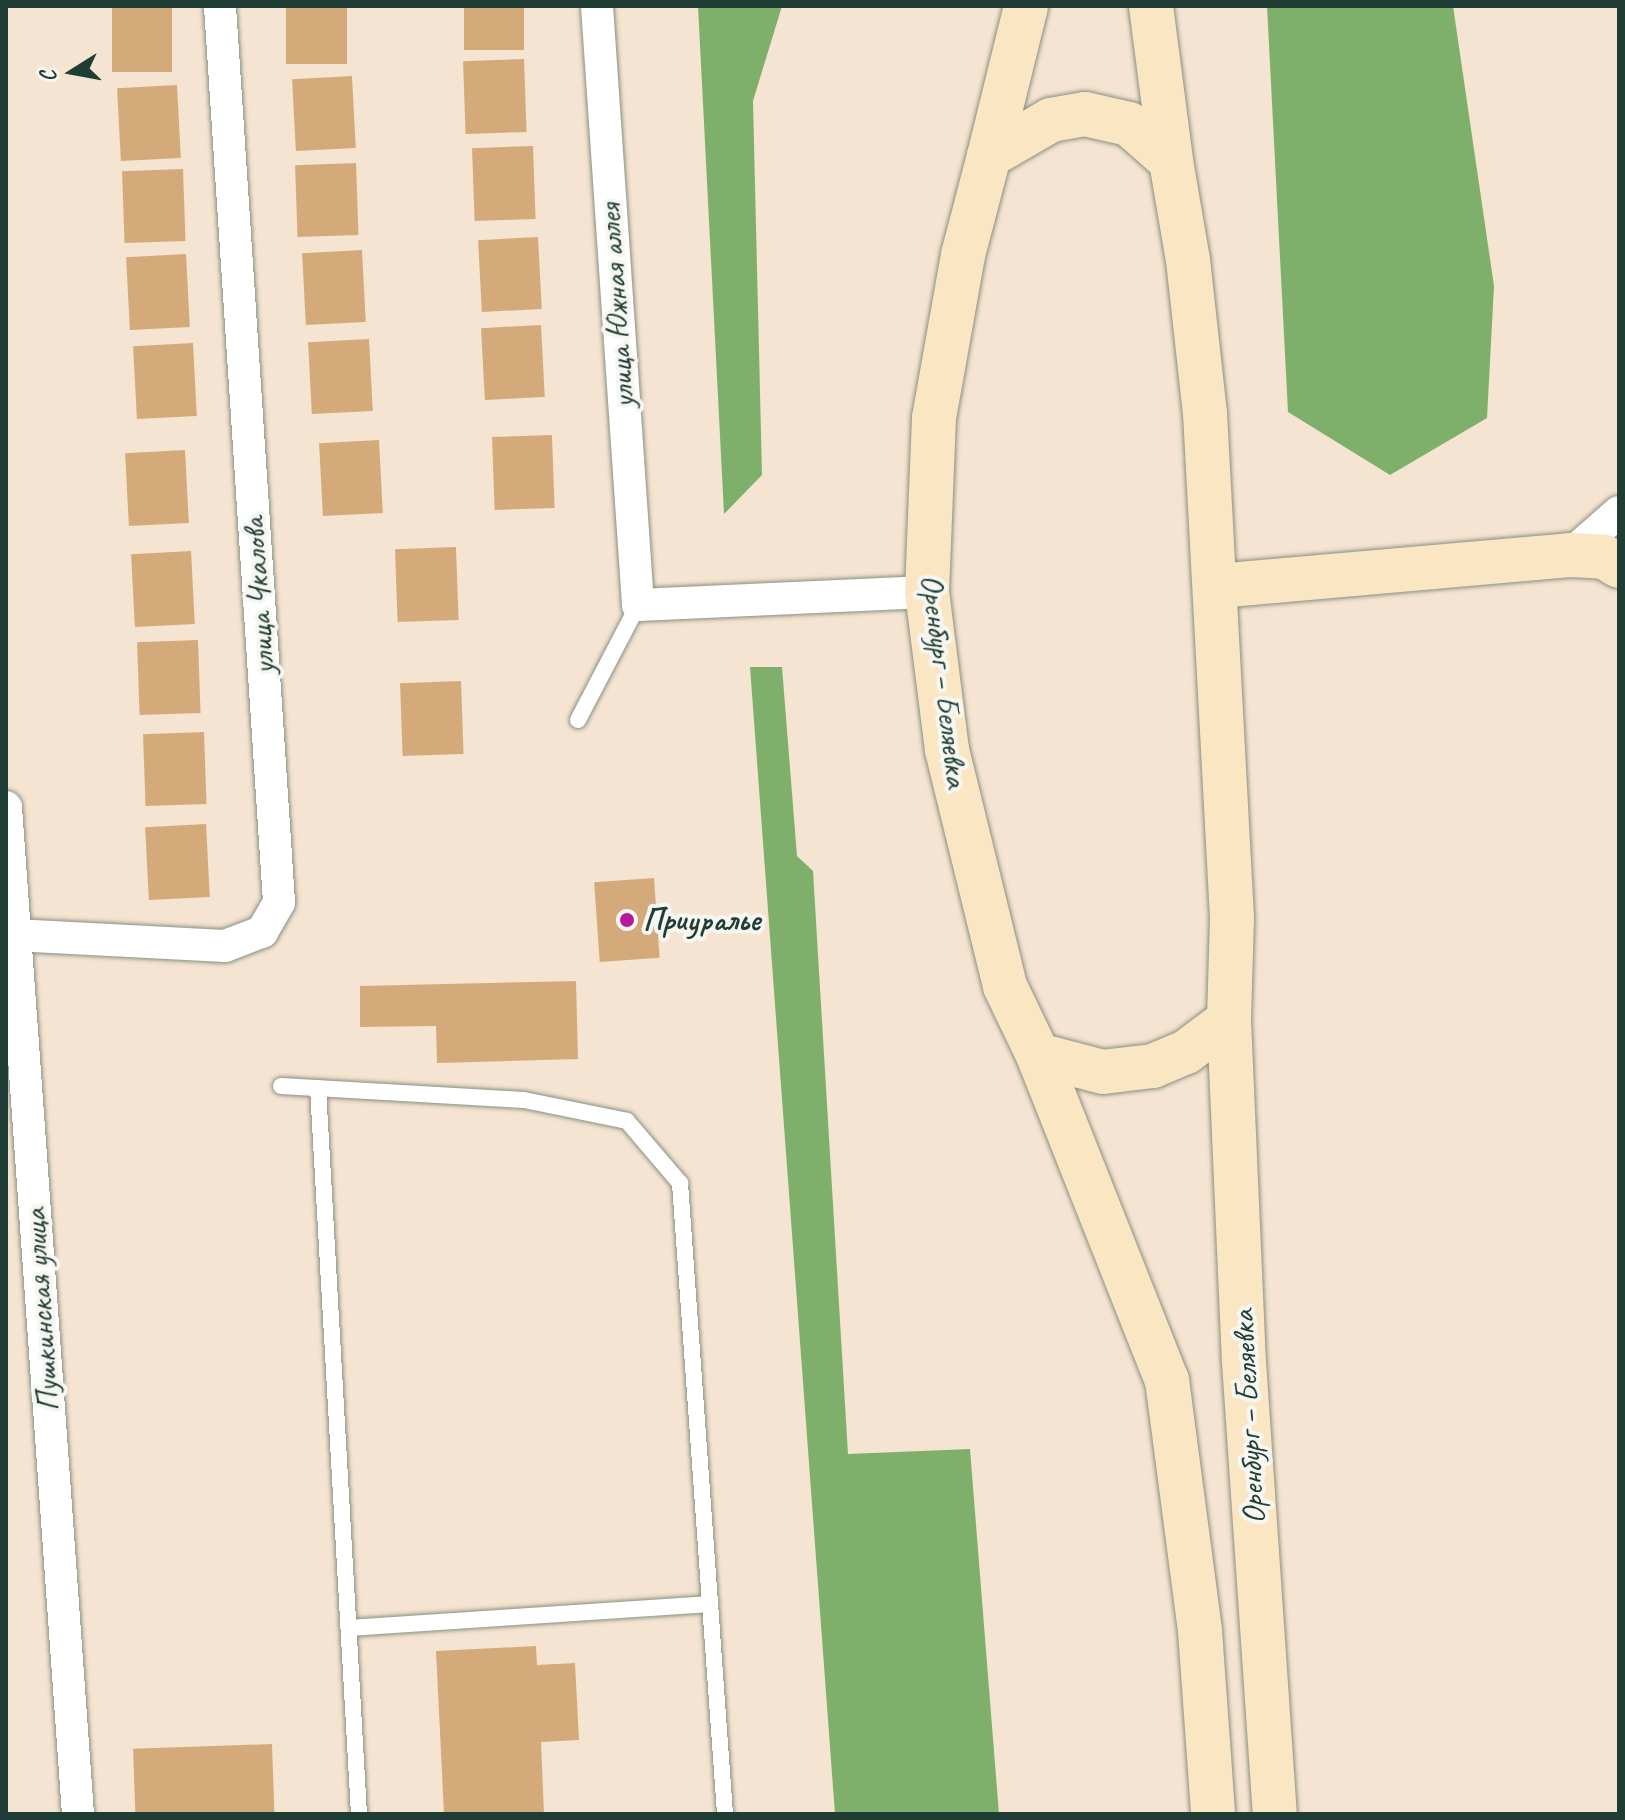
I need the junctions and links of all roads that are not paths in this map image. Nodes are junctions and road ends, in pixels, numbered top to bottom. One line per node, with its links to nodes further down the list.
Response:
1 (220, 6): 16 (street, улица Чкалова)
2 (597, 6): 13 (street, улица Южная аллея)
3 (1026, 6): 5 (main road, Оренбург – Беляевка)
4 (1151, 6): 6 (main road, Оренбург – Беляевка)
5 (989, 156): 6 (main road); 12 (main road, Оренбург – Беляевка)
6 (1171, 161): 11 (main road, Оренбург – Беляевка)
7 (1619, 512): 9 (street)
8 (1619, 549): 9 (lane)
9 (1570, 555): 10 (main road); 11 (main road)
10 (1619, 566)
11 (1217, 586): 17 (main road, Оренбург – Беляевка)
12 (927, 592): 13 (street); 18 (main road, Оренбург – Беляевка)
13 (638, 605): 14 (lane)
14 (578, 720)
15 (6, 807): 16 (street, Пушкинская улица)
16 (14, 935): 23 (street, Пушкинская улица)
17 (1229, 1020): 18 (main road); 27 (main road, Оренбург – Беляевка)
18 (1038, 1055): 26 (main road, Оренбург – Беляевка)
19 (281, 1086): 20 (lane)
20 (318, 1088): 21 (lane); 22 (lane)
21 (710, 1604): 22 (lane); 25 (lane)
22 (349, 1628): 24 (lane)
23 (78, 1814)
24 (359, 1814)
25 (725, 1814)
26 (1213, 1814)
27 (1275, 1814)

